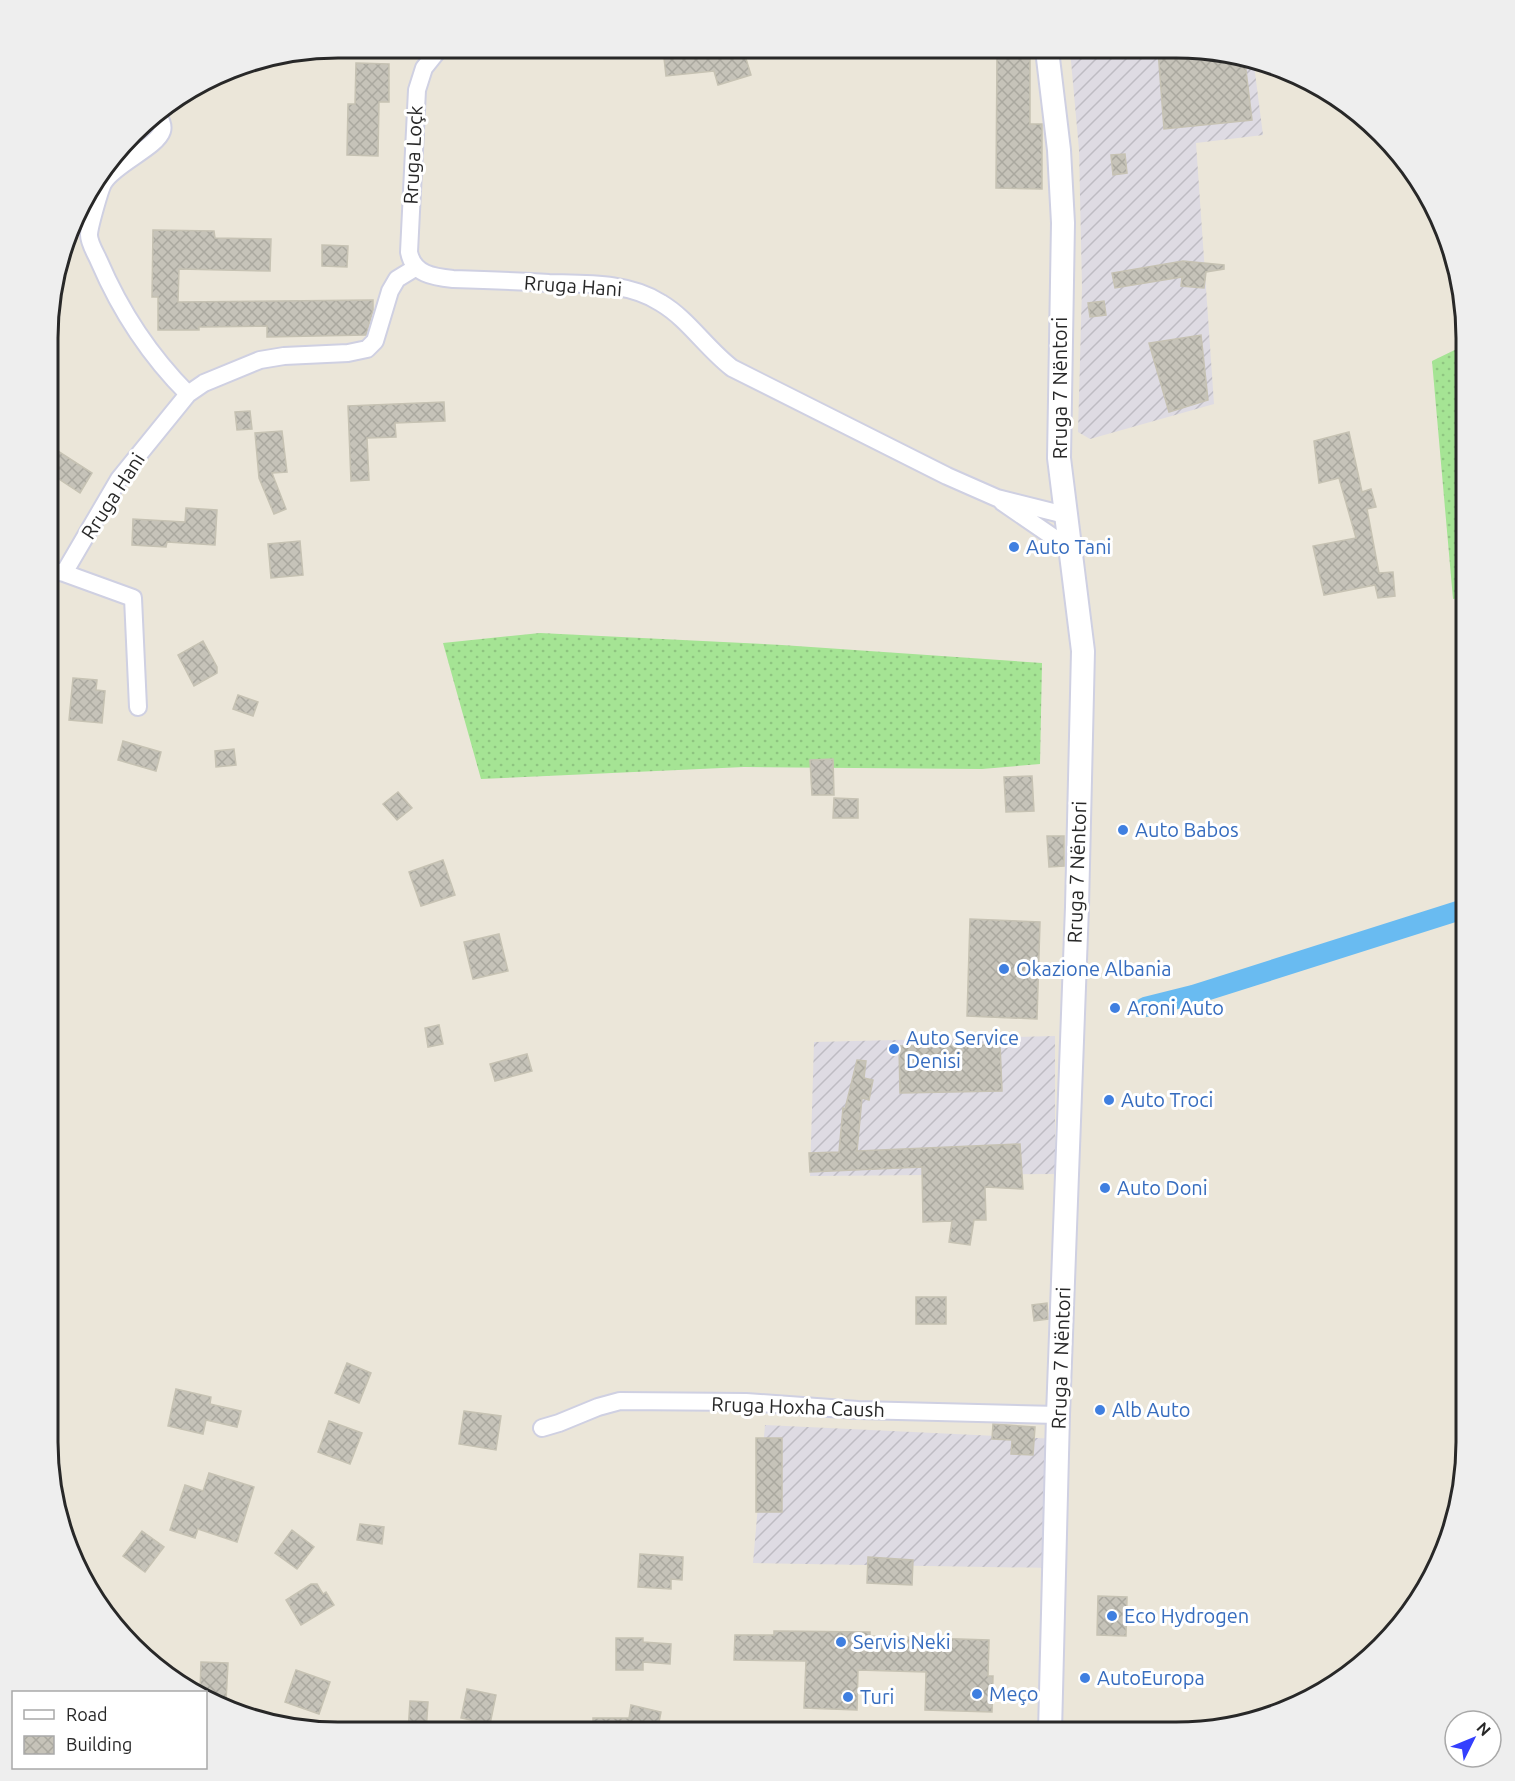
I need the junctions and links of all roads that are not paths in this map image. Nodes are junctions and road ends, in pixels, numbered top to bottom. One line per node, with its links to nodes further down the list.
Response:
1 (432, 58): 6 (street, Rruga Loçk)
2 (1048, 58): 9 (main road, Rruga 7 Nëntori)
3 (162, 122): 4 (street)
4 (112, 174)
5 (101, 191): 7 (street)
6 (415, 268): 7 (street, Rruga Hani); 8 (street, Rruga Hani)
7 (188, 394): 11 (street, Rruga Hani)
8 (997, 498): 9 (street, Rruga Hani); 10 (street, Rruga Hani)
9 (1065, 515): 10 (main road, Rruga 7 Nëntori)
10 (1069, 548): 14 (main road, Rruga 7 Nëntori)
11 (58, 570)
12 (58, 571): 13 (street, Rruga Hani)
13 (138, 707)
14 (1058, 1414): 15 (street, Rruga Hoxha Caush); 16 (main road, Rruga 7 Nëntori)
15 (542, 1428)
16 (1050, 1722)

